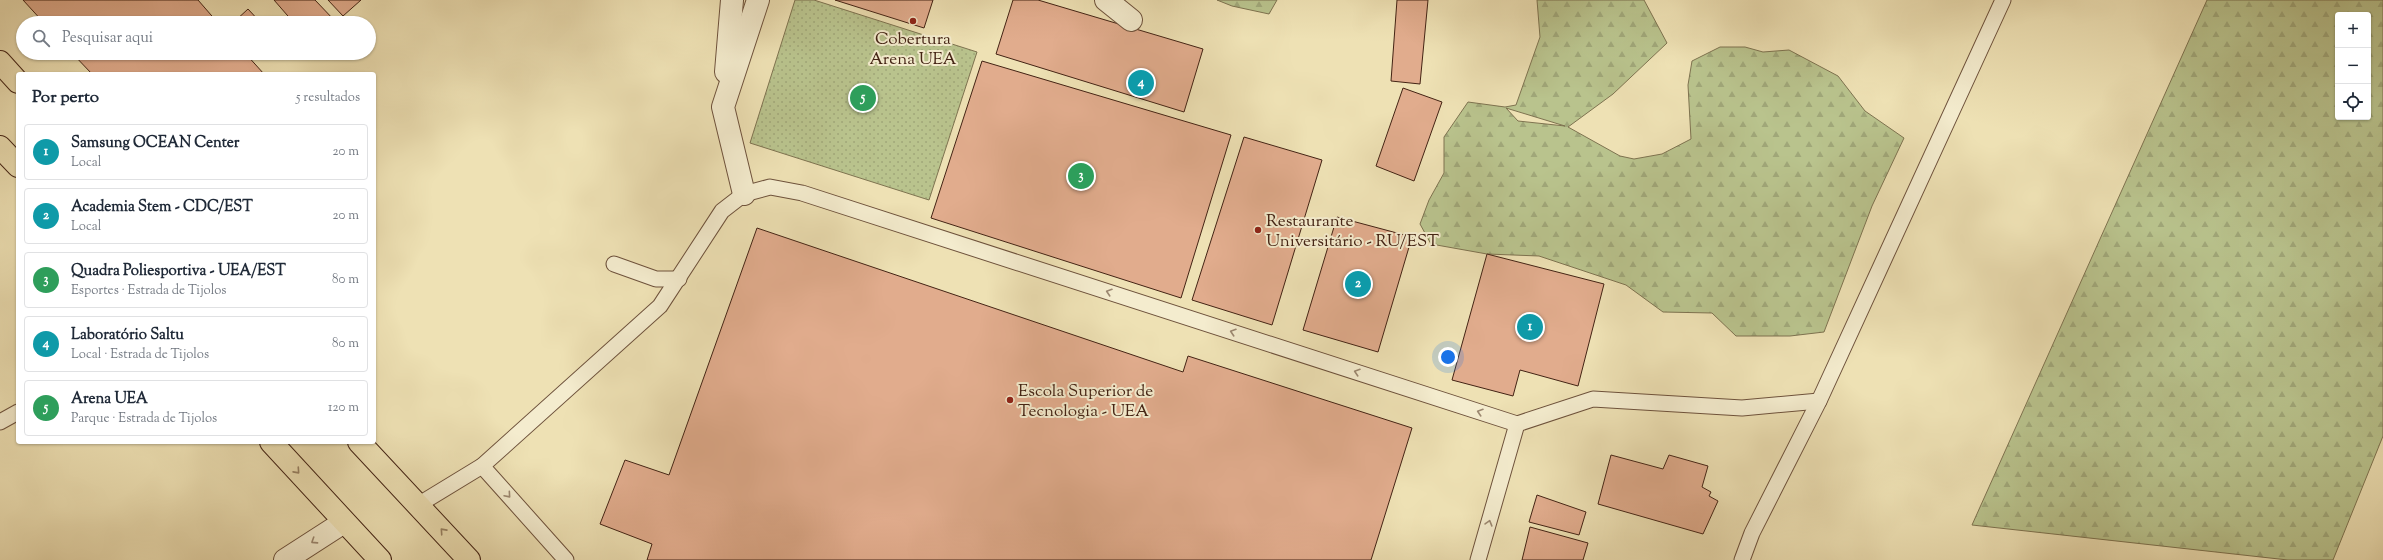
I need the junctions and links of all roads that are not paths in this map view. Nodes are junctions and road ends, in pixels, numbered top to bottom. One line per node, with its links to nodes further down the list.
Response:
1 (732, 0): 8 (street)
2 (758, 0): 8 (street)
3 (1106, 0): 5 (street)
4 (2003, 0): 14 (lane)
5 (1131, 20)
6 (0, 62): 7 (main road)
7 (16, 80)
8 (723, 107): 11 (street)
9 (0, 147): 10 (main road)
10 (16, 164)
11 (744, 194): 13 (lane); 17 (lane, one-way to 11)
12 (614, 264): 13 (lane)
13 (679, 279): 20 (lane)
14 (1819, 401): 17 (lane); 28 (lane)
15 (16, 413): 16 (lane)
16 (0, 422)
17 (1517, 424): 27 (lane, one-way to 17)
18 (273, 444): 22 (main road, one-way to 22)
19 (361, 444): 21 (main road)
20 (482, 466): 21 (lane); 26 (lane, one-way to 26)
21 (418, 504): 25 (main road, one-way to 21)
22 (344, 522): 23 (street, one-way to 23); 24 (main road)
23 (285, 560)
24 (380, 560)
25 (469, 560)
26 (566, 560)
27 (1478, 560)
28 (1742, 560)

